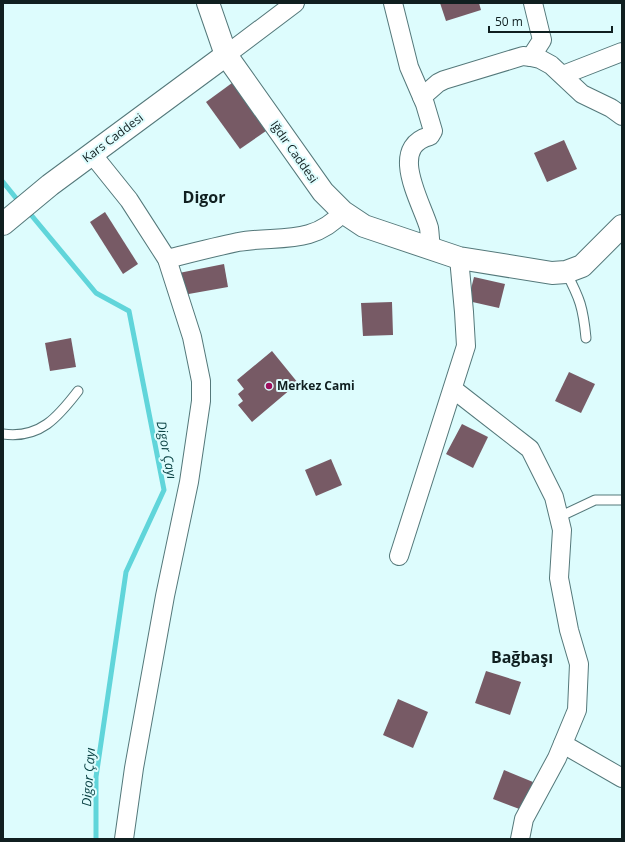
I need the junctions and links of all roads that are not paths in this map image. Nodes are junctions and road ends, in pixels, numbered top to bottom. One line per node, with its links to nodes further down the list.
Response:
1 (208, 3): 6 (street, Iğdır Caddesi)
2 (295, 3): 6 (street)
3 (393, 3): 9 (street)
4 (533, 3): 7 (street)
5 (622, 52): 8 (street)
6 (226, 55): 11 (street, Kars Caddesi); 12 (street, Iğdır Caddesi)
7 (531, 57): 8 (street); 9 (street)
8 (563, 75): 10 (street)
9 (422, 97): 15 (street)
10 (622, 116)
11 (92, 154): 13 (street, Kars Caddesi); 17 (street)
12 (343, 212): 15 (street, Iğdır Caddesi); 17 (street)
13 (6, 222)
14 (622, 226): 18 (street)
15 (431, 249): 16 (street, Iğdır Caddesi)
16 (459, 258): 18 (street, Iğdır Caddesi); 20 (street)
17 (167, 259): 28 (street)
18 (566, 272): 19 (lane)
19 (586, 338)
20 (453, 389): 24 (street); 25 (street)
21 (78, 390): 22 (lane)
22 (3, 434)
23 (622, 500): 24 (lane)
24 (559, 517): 26 (street)
25 (399, 556)
26 (562, 744): 27 (street); 29 (street)
27 (622, 778)
28 (124, 839)
29 (520, 839)

